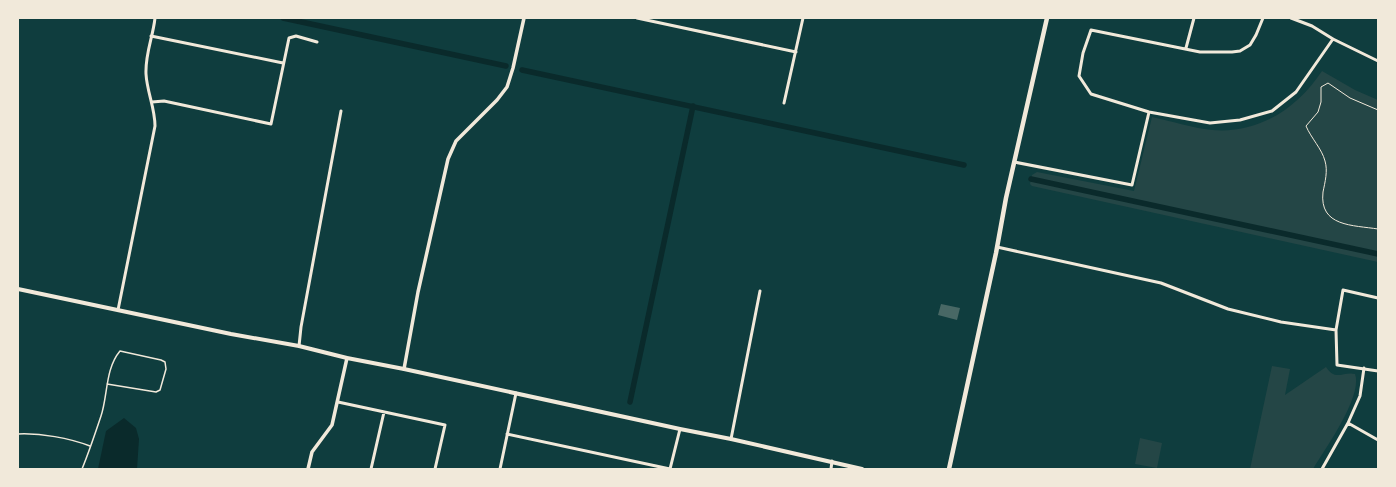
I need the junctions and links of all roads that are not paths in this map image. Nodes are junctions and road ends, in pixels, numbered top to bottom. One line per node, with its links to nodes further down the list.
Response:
1 (155, 18): 9 (street)
2 (524, 18): 30 (street)
3 (637, 18): 13 (street)
4 (803, 18): 13 (street)
5 (1047, 18): 20 (main road)
6 (1194, 18): 12 (street)
7 (1263, 18): 12 (street)
8 (1291, 18): 10 (street)
9 (151, 36): 15 (street); 16 (street)
10 (1333, 39): 14 (street); 19 (street)
11 (317, 42): 15 (street)
12 (1186, 48): 19 (street)
13 (796, 52): 17 (street)
14 (1378, 61)
15 (283, 63): 16 (street)
16 (152, 102): 25 (street)
17 (784, 103)
18 (341, 111): 27 (street)
19 (1149, 112): 20 (street)
20 (1014, 162): 21 (main road)
21 (998, 247): 26 (street); 52 (main road)
22 (18, 289): 25 (main road)
23 (760, 291): 40 (street)
24 (1378, 298): 26 (street)
25 (118, 310): 27 (main road)
26 (1336, 330): 29 (street)
27 (299, 346): 28 (main road)
28 (347, 358): 30 (main road); 34 (street)
29 (1364, 368): 31 (street); 36 (street)
30 (404, 369): 33 (main road)
31 (1378, 371)
32 (107, 384): 32 (lane); 42 (lane)
33 (516, 393): 37 (main road); 39 (street)
34 (338, 402): 35 (street); 45 (street)
35 (384, 412): 46 (street); 47 (street)
36 (1348, 423): 41 (street); 53 (street)
37 (680, 429): 40 (main road); 49 (street)
38 (18, 434): 42 (lane)
39 (507, 434): 48 (street); 49 (street)
40 (731, 439): 43 (main road)
41 (1378, 440)
42 (90, 446): 44 (lane)
43 (832, 461): 50 (street); 51 (main road)
44 (82, 469)
45 (308, 469)
46 (371, 469)
47 (436, 469)
48 (500, 469)
49 (670, 469)
50 (831, 469)
51 (862, 469)
52 (949, 469)
53 (1322, 469)

